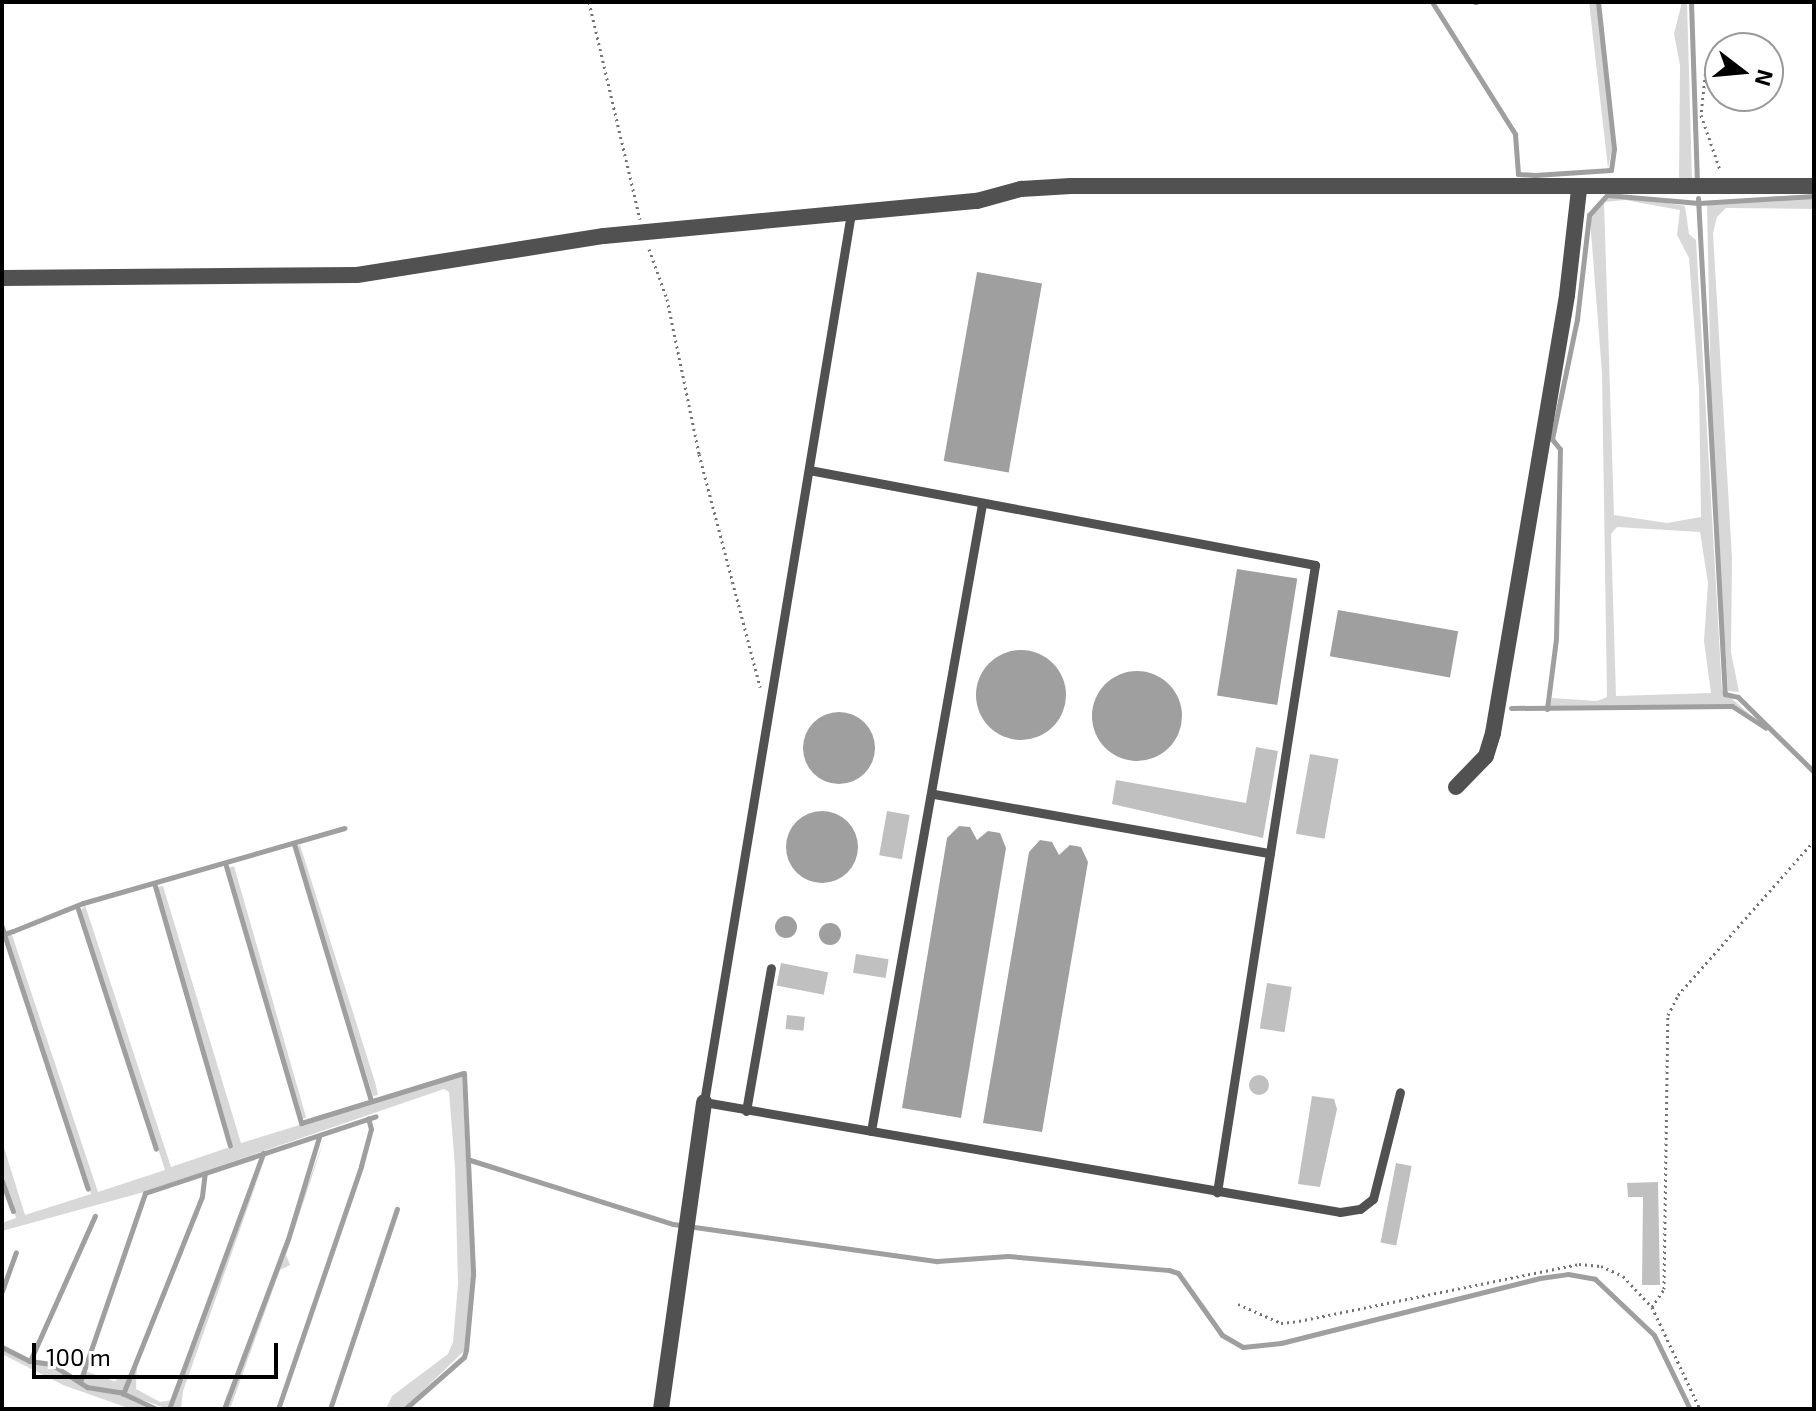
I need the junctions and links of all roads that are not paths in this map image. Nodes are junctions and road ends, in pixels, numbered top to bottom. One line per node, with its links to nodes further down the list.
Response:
1 (1814, 186): 2 (street)
2 (1579, 189): 3 (street); 7 (street)
3 (851, 213): 4 (street); 5 (lane)
4 (2, 278)
5 (809, 470): 6 (lane); 12 (lane)
6 (982, 504): 8 (lane); 9 (lane)
7 (1456, 787)
8 (934, 794): 9 (lane); 14 (lane)
9 (1270, 853): 15 (lane)
10 (771, 968): 13 (lane)
11 (1400, 1092): 15 (lane)
12 (704, 1102): 13 (lane); 16 (street)
13 (746, 1111): 14 (lane)
14 (871, 1131): 15 (lane)
15 (1217, 1192)
16 (661, 1409)

